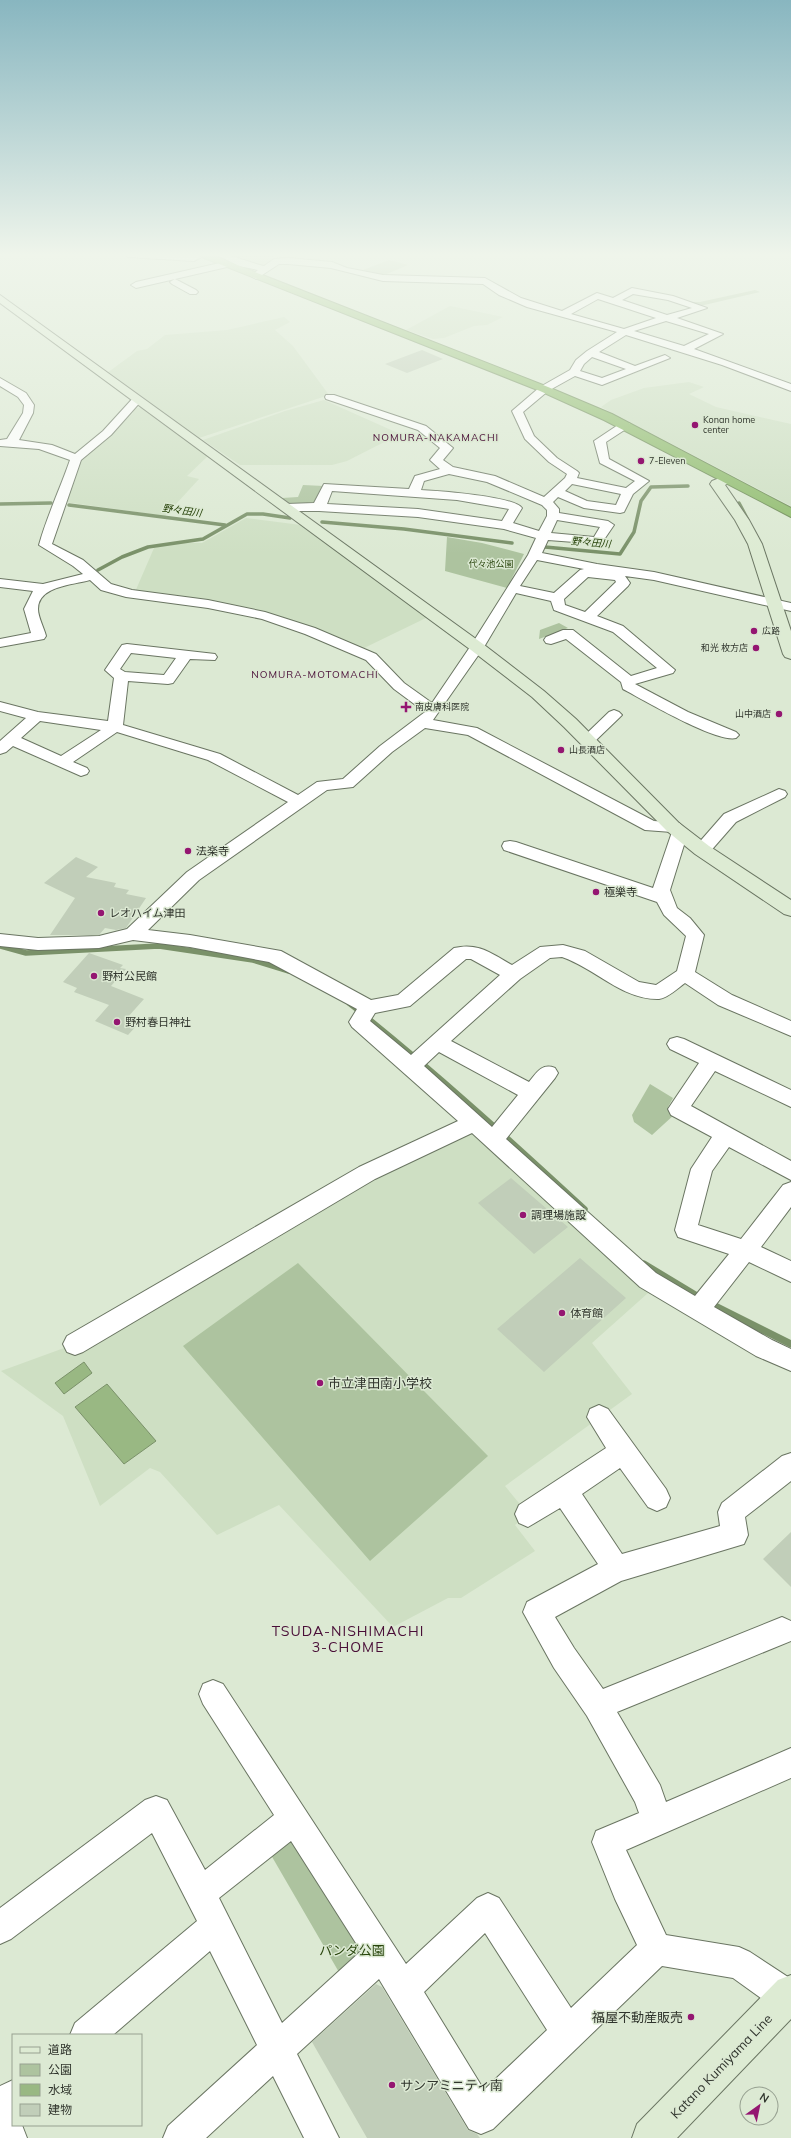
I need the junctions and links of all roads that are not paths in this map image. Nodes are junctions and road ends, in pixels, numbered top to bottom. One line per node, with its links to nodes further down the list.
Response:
1 (77, 354): 15 (street)
2 (456, 354): 12 (highway)
3 (590, 354): 8 (street)
4 (593, 354): 7 (street)
5 (651, 354): 7 (street)
6 (697, 354): 9 (street)
7 (635, 368): 8 (street)
8 (574, 372): 12 (street)
9 (769, 378): 11 (street); 13 (street)
10 (0, 381): 17 (street)
11 (744, 381)
12 (544, 388): 16 (highway); 21 (street)
13 (791, 388)
14 (330, 396): 19 (street)
15 (138, 398): 18 (street); 27 (street)
16 (624, 425): 20 (highway); 23 (street)
17 (6, 443): 18 (street)
18 (76, 459): 33 (street)
19 (449, 470): 22 (street); 25 (street)
20 (727, 478): 28 (highway); 38 (street)
21 (570, 480): 23 (street); 24 (street)
22 (414, 492): 26 (street); 30 (street)
23 (628, 492): 24 (street)
24 (558, 493): 25 (street)
25 (546, 502): 29 (street)
26 (319, 507): 27 (street); 30 (street)
27 (288, 508): 44 (street)
28 (791, 513)
29 (553, 516): 31 (street); 31 (street)
30 (506, 525): 31 (street)
31 (542, 536): 32 (street)
32 (534, 556): 36 (street); 38 (street)
33 (92, 576): 35 (street); 51 (street)
34 (0, 583): 35 (street)
35 (43, 588): 43 (street)
36 (512, 588): 37 (street); 44 (street)
37 (557, 598): 40 (street); 40 (street)
38 (776, 605): 39 (street); 46 (street)
39 (791, 607)
40 (592, 620): 41 (street); 49 (street)
41 (568, 633): 42 (street); 49 (street)
42 (551, 640)
43 (0, 643)
44 (477, 647): 51 (street); 57 (street)
45 (186, 654): 47 (street); 48 (street); 48 (street)
46 (791, 654)
47 (210, 657)
48 (121, 676): 55 (street)
49 (628, 681): 56 (street)
50 (0, 706): 53 (street)
51 (434, 711): 54 (street)
52 (614, 715): 57 (street)
53 (37, 716): 55 (street); 58 (street)
54 (422, 723): 62 (street); 63 (street)
55 (115, 727): 59 (street); 62 (street)
56 (731, 735)
57 (588, 740): 63 (street)
58 (5, 744): 59 (street)
59 (62, 762): 60 (street)
60 (81, 771)
61 (780, 794): 65 (street)
62 (300, 802): 68 (street)
63 (677, 830): 65 (street); 66 (street)
64 (510, 846): 66 (street)
65 (702, 850): 67 (street)
66 (665, 898): 71 (street)
67 (791, 909)
68 (133, 934): 69 (street); 72 (street)
69 (0, 940)
70 (513, 974): 71 (street); 72 (street); 74 (street)
71 (685, 974): 73 (street)
72 (365, 1012): 76 (street)
73 (791, 1029)
74 (437, 1042): 76 (street); 79 (street)
75 (677, 1044): 77 (street)
76 (415, 1061): 81 (street)
77 (711, 1061): 80 (street); 83 (street)
78 (548, 1073): 79 (street)
79 (532, 1093): 82 (street)
80 (791, 1099)
81 (474, 1123): 82 (street); 89 (street)
82 (498, 1134): 88 (street)
83 (725, 1134): 84 (street); 86 (street)
84 (791, 1171)
85 (791, 1191): 86 (street)
86 (746, 1250): 87 (street); 88 (street)
87 (791, 1272)
88 (706, 1300): 90 (street)
89 (75, 1344)
90 (791, 1360)
91 (599, 1417): 92 (street)
92 (624, 1451): 94 (street); 95 (street)
93 (791, 1465): 97 (street)
94 (564, 1491): 96 (street); 97 (street)
95 (657, 1498)
96 (528, 1514)
97 (616, 1569): 100 (street)
98 (782, 1631): 100 (street)
99 (213, 1694): 102 (street)
100 (597, 1706): 103 (street)
101 (791, 1763): 103 (street)
102 (294, 1819): 104 (street); 108 (street)
103 (656, 1821): 107 (street)
104 (201, 1893): 105 (street); 106 (street)
105 (215, 1926): 112 (street); 113 (street)
106 (0, 1928)
107 (656, 1949): 110 (street); 111 (street)
108 (382, 1954): 109 (street); 113 (street)
109 (403, 1989): 111 (street); 111 (street)
110 (790, 1996): 120 (street, Katano Kumiyama Line)
111 (568, 2033)
112 (88, 2034)
113 (277, 2050): 118 (street); 119 (street)
114 (12, 2097): 115 (street)
115 (0, 2107)
116 (0, 2114): 117 (street)
117 (10, 2138)
118 (180, 2138)
119 (322, 2138)
120 (651, 2138)

